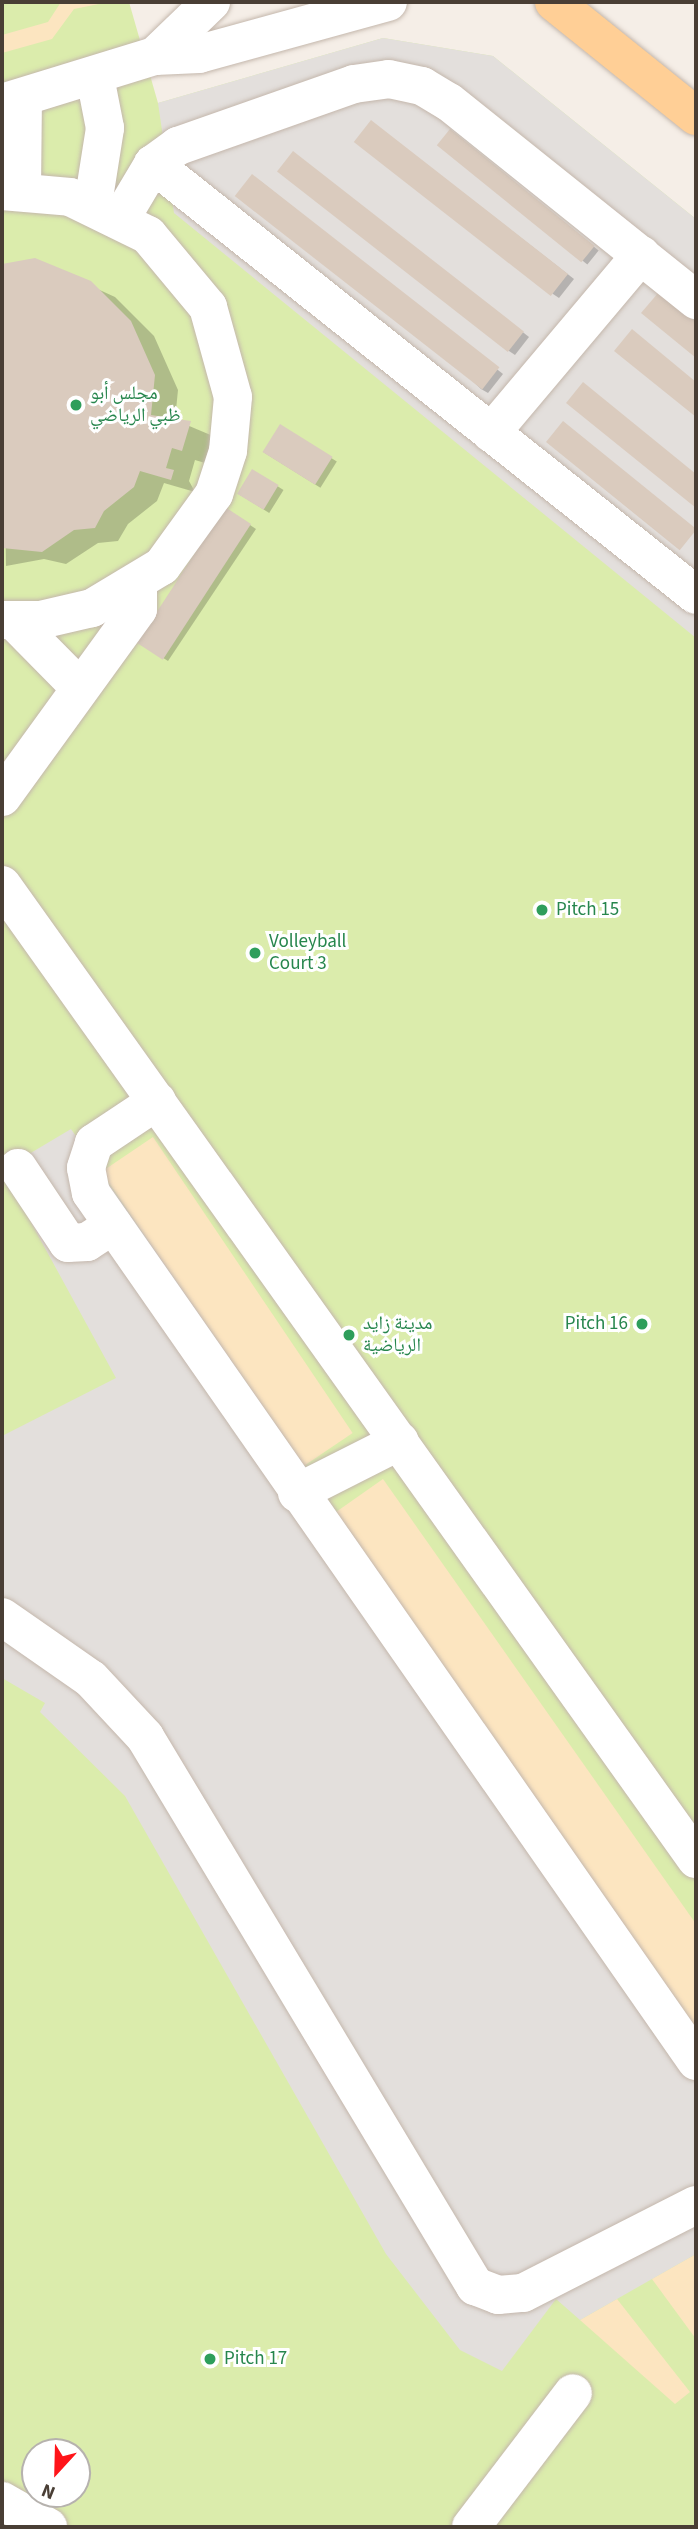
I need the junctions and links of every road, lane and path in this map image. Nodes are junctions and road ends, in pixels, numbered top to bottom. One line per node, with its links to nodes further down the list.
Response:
1 (211, 2): 4 (street)
2 (388, 2): 4 (street)
3 (554, 5): 7 (main road)
4 (155, 56): 5 (street)
5 (95, 77): 6 (street); 10 (street)
6 (12, 100): 9 (street)
7 (696, 116)
8 (153, 164): 10 (street); 11 (street); 13 (street)
9 (12, 191): 10 (street)
10 (107, 211): 14 (street)
11 (641, 255): 12 (street); 13 (street)
12 (696, 300)
13 (491, 433): 15 (street)
14 (138, 584): 16 (street); 17 (street)
15 (696, 596)
16 (8, 621): 17 (street)
17 (80, 688): 18 (street)
18 (2, 797)
19 (2, 885): 20 (street)
20 (157, 1101): 22 (street); 23 (street)
21 (18, 1168): 22 (street)
22 (113, 1225): 24 (street)
23 (400, 1441): 24 (street); 26 (street)
24 (297, 1493): 27 (street)
25 (2, 1617): 28 (street)
26 (696, 1859)
27 (696, 2061)
28 (696, 2205)
29 (573, 2393): 32 (street)
30 (2, 2501): 31 (street)
31 (48, 2527)
32 (471, 2527)

